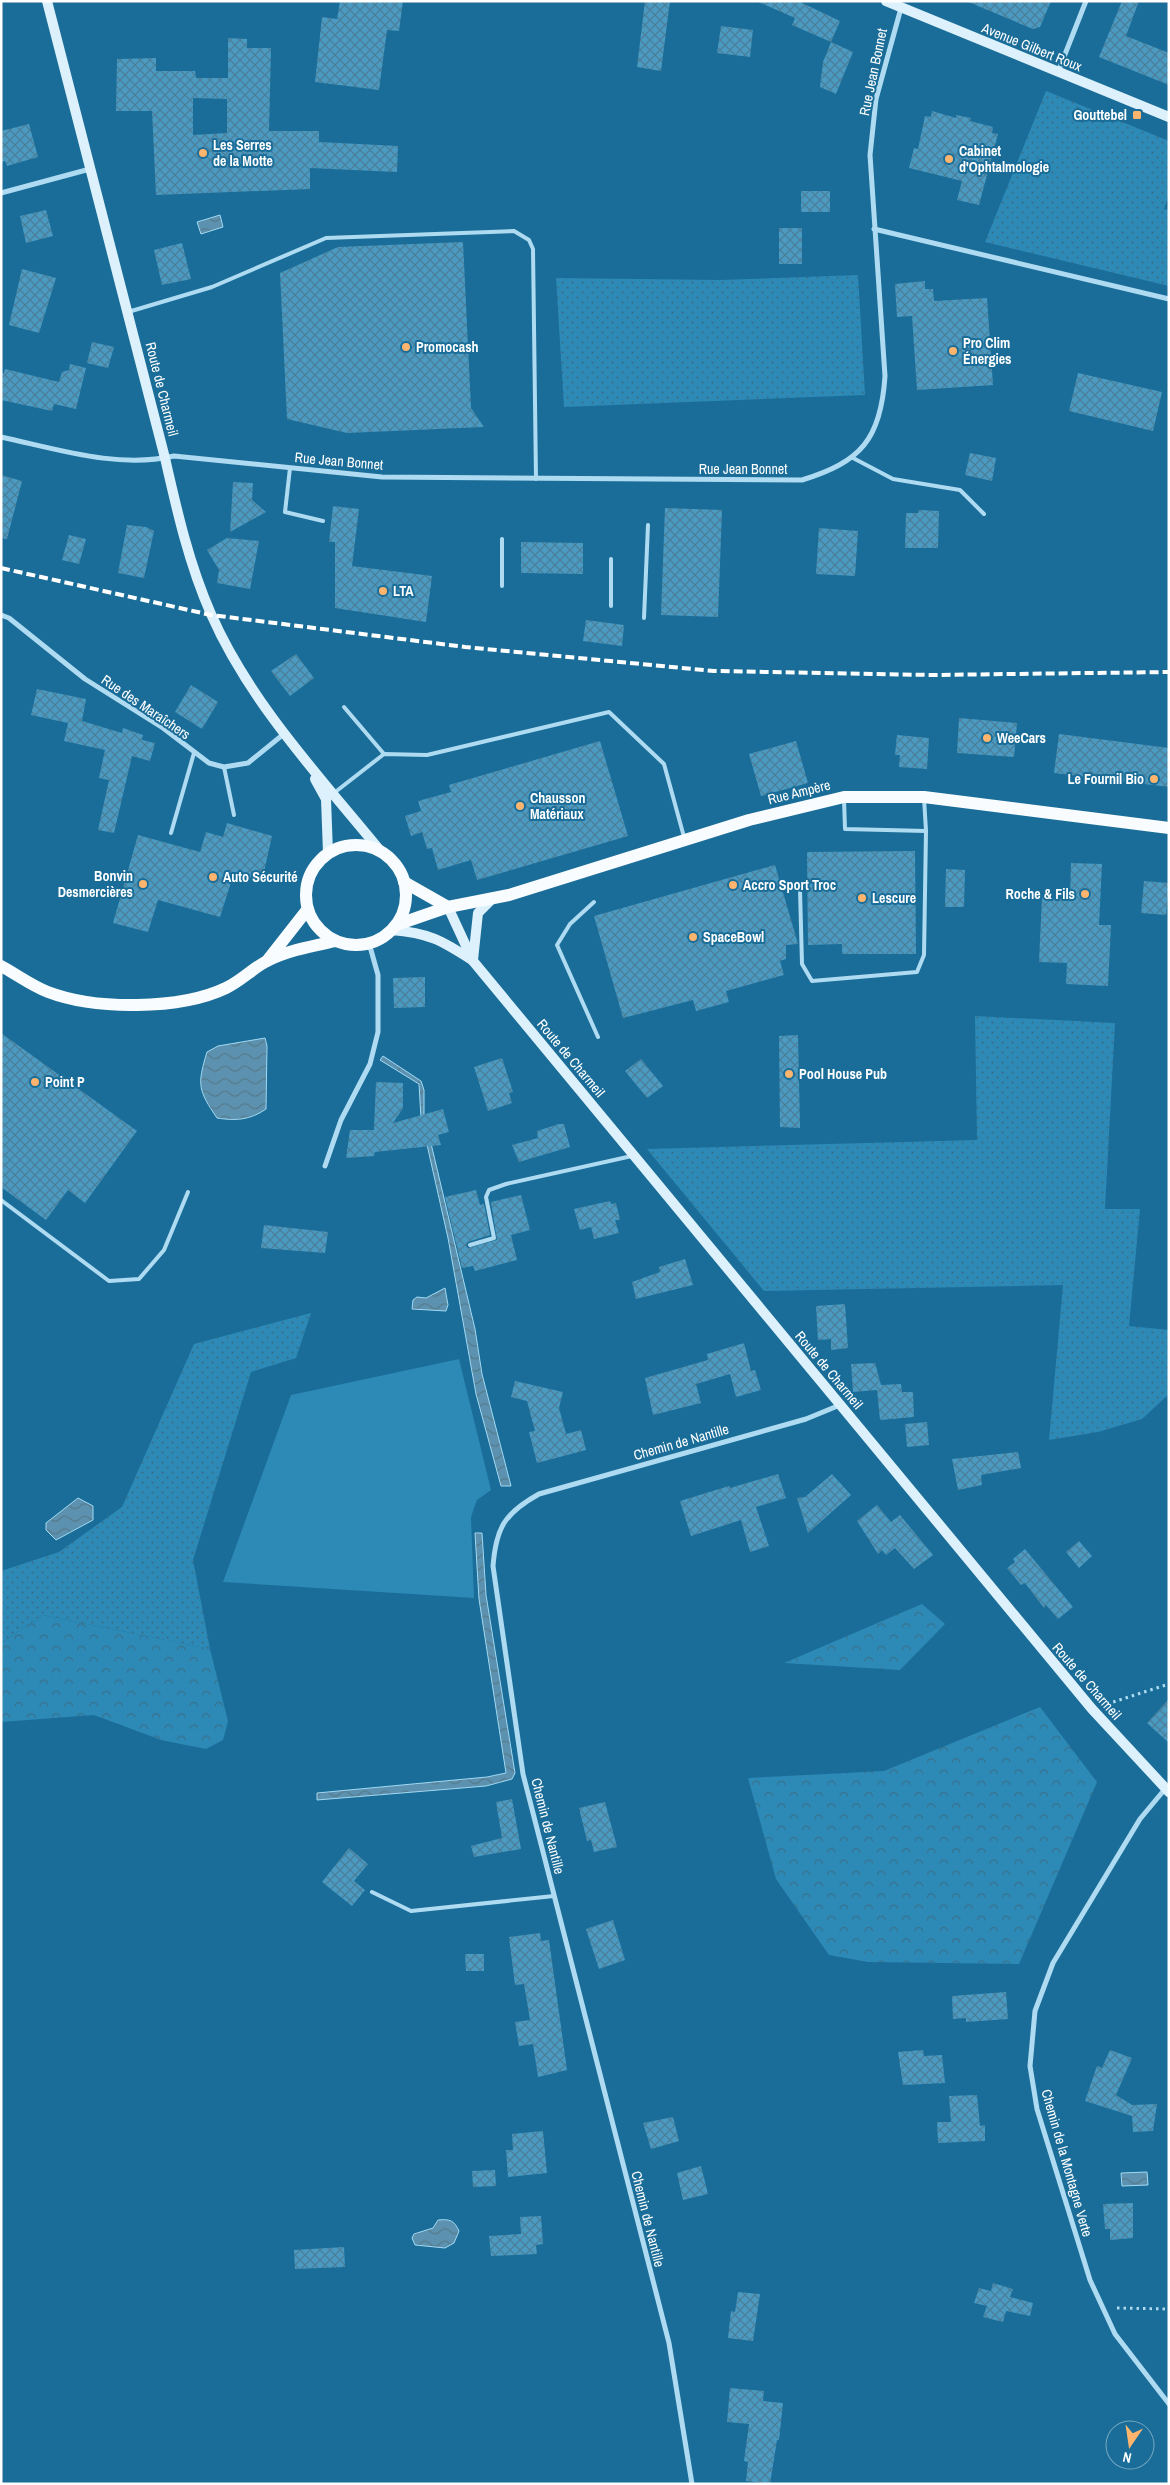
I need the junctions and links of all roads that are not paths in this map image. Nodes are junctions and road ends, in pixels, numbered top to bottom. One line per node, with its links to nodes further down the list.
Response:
1 (47, 1): 7 (main road, Route de Charmeil)
2 (886, 1): 4 (main road, Avenue Gilbert Roux)
3 (1086, 1): 5 (street)
4 (901, 8): 5 (main road, Avenue Gilbert Roux); 9 (street, Rue Jean Bonnet)
5 (1058, 72): 6 (main road, Avenue Gilbert Roux)
6 (1169, 117)
7 (90, 169): 8 (street); 11 (main road, Route de Charmeil)
8 (1, 193)
9 (874, 229): 10 (street); 14 (street, Rue Jean Bonnet)
10 (1169, 299)
11 (128, 312): 13 (main road, Route de Charmeil); 16 (lane)
12 (1, 437): 13 (street, Rue Jean Bonnet)
13 (165, 458): 15 (street, Rue Jean Bonnet); 27 (main road, Route de Charmeil)
14 (853, 458): 16 (street, Rue Jean Bonnet); 17 (lane)
15 (290, 468): 16 (street, Rue Jean Bonnet); 18 (lane)
16 (536, 479)
17 (984, 514)
18 (323, 521)
19 (648, 525): 25 (lane)
20 (502, 539): 22 (lane)
21 (611, 559): 23 (lane)
22 (502, 586)
23 (610, 606)
24 (1, 615): 28 (street, Rue des Maraîchers)
25 (644, 618)
26 (344, 707): 29 (lane)
27 (285, 733): 30 (street); 31 (main road, Route de Charmeil)
28 (194, 753): 30 (street, Rue des Maraîchers); 37 (lane)
29 (384, 754): 31 (lane); 38 (lane)
30 (224, 767): 34 (lane)
31 (330, 796): 39 (main road); 40 (main road, Route de Charmeil)
32 (844, 797): 33 (main road, Rue Ampère); 36 (lane); 38 (main road, Rue Ampère)
33 (924, 797): 35 (main road, Rue Ampère); 36 (lane)
34 (234, 816)
35 (1169, 828)
36 (926, 831): 42 (lane)
37 (171, 833)
38 (685, 840): 43 (main road, Rue Ampère)
39 (328, 853): 40 (main road); 46 (main road)
40 (382, 853): 41 (main road)
41 (404, 882): 45 (main road); 47 (main road)
42 (800, 890)
43 (493, 898): 45 (main road, Rue Ampère); 50 (main road)
44 (594, 902): 53 (lane)
45 (448, 907): 47 (main road, Rue Ampère); 50 (main road, Route de Charmeil)
46 (308, 910): 48 (main road); 51 (main road)
47 (394, 928): 49 (main road); 50 (main road, Route de Charmeil)
48 (336, 942): 49 (main road); 51 (main road)
49 (369, 944): 55 (street)
50 (473, 960): 54 (main road, Route de Charmeil)
51 (267, 961): 52 (main road)
52 (1, 966)
53 (598, 1037)
54 (634, 1156): 58 (lane); 59 (main road, Route de Charmeil)
55 (325, 1166)
56 (188, 1192): 57 (lane)
57 (1, 1200)
58 (470, 1245)
59 (840, 1405): 60 (main road, Route de Charmeil); 62 (street, Chemin de Nantille)
60 (1167, 1791): 63 (street, Chemin de la Montagne Verte)
61 (372, 1892): 62 (lane)
62 (554, 1896): 64 (street, Chemin de Nantille)
63 (1169, 2404)
64 (692, 2484)

